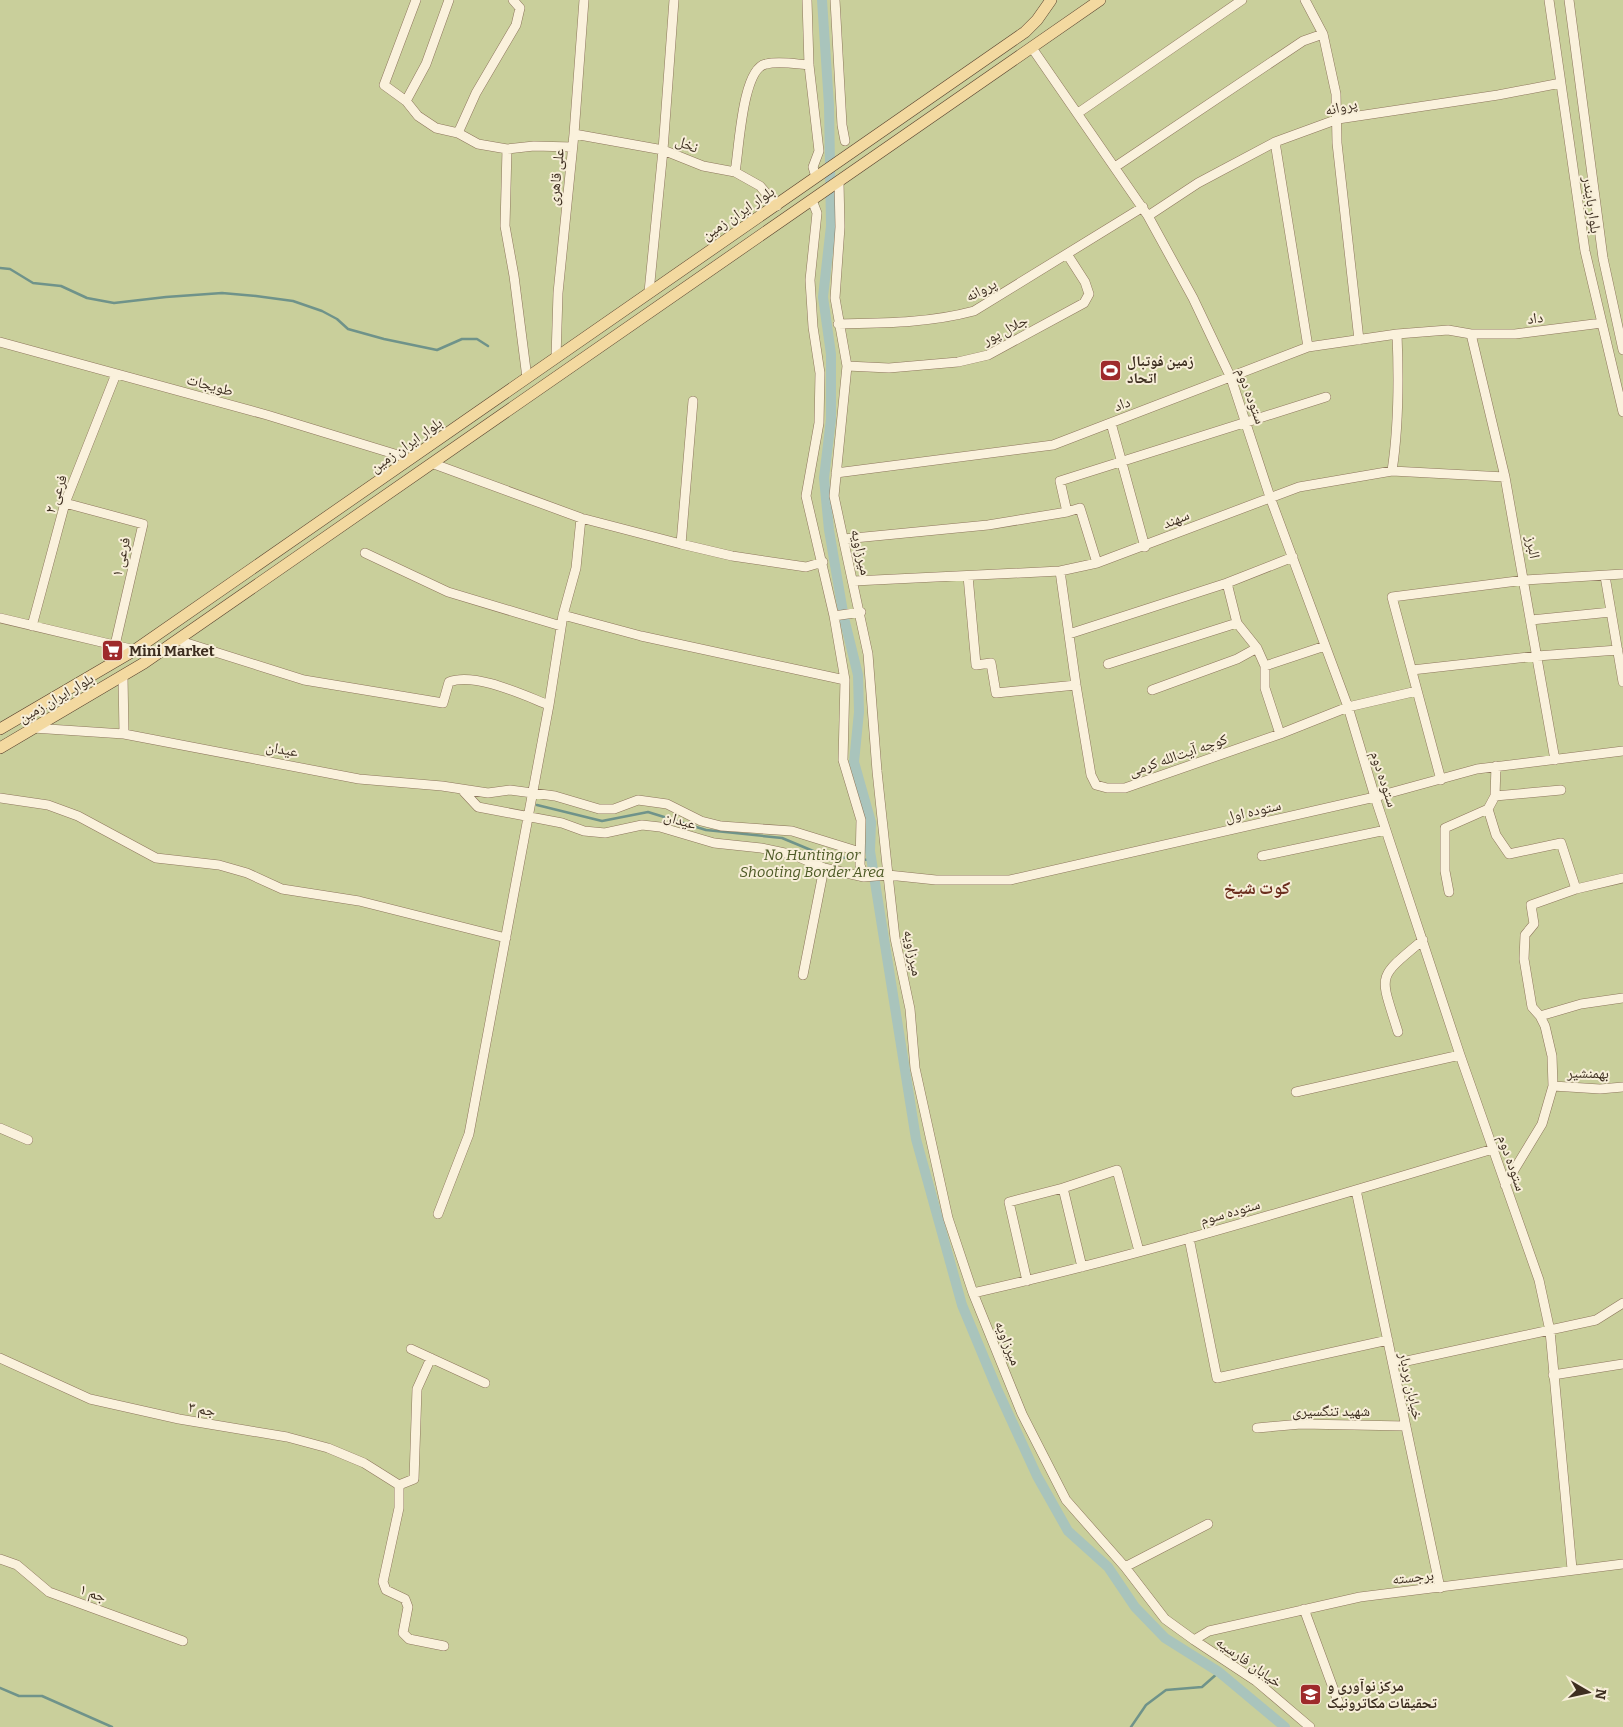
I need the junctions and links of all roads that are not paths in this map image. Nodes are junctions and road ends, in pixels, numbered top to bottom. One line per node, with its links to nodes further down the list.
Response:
1 (416, 0): 19 (street)
2 (449, 0): 19 (street)
3 (513, 0): 22 (street)
4 (584, 0): 23 (street, علی قاهری)
5 (674, 0): 28 (street)
6 (807, 0): 17 (street)
7 (835, 0): 24 (street)
8 (1100, 0): 14 (main road)
9 (1242, 0): 20 (street)
10 (1306, 0): 15 (street)
11 (1549, 0): 18 (street, بلوار بایندر)
12 (1569, 0): 46 (street, بلوار بایندر)
13 (1051, 2): 31 (main road, بلوار ایران زمین)
14 (1089, 4): 16 (main road)
15 (1323, 34): 21 (street); 29 (street)
16 (1032, 48): 20 (street, ستوده دوم); 32 (main road)
17 (809, 65): 30 (street); 31 (street)
18 (1561, 83): 21 (street, پروانه); 39 (street, بلوار بایندر)
19 (406, 102): 22 (street)
20 (1078, 113): 29 (street, ستوده دوم)
21 (1338, 119): 25 (street, پروانه); 43 (street)
22 (458, 133): 27 (street)
23 (574, 134): 26 (street, علی قاهری); 28 (street, نخل)
24 (845, 141)
25 (1275, 142): 36 (street, پروانه); 45 (street)
26 (572, 147): 27 (street); 47 (street, علی قاهری)
27 (507, 149): 50 (street)
28 (663, 150): 30 (street, نخل); 38 (street)
29 (1116, 167): 35 (street, ستوده دوم)
30 (735, 172): 34 (street, نخل)
31 (818, 175): 34 (main road, بلوار ایران زمین)
32 (839, 182): 33 (main road, بلوار ایران زمین); 40 (street, میرزاویه)
33 (815, 198): 59 (main road, بلوار ایران زمین); 72 (street)
34 (777, 206): 38 (main road, بلوار ایران زمین)
35 (1142, 207): 36 (street, ستوده دوم); 37 (street, پروانه)
36 (1148, 216): 51 (street, ستوده دوم)
37 (1066, 254): 40 (street, پروانه); 48 (street, جلال پور)
38 (649, 292): 47 (main road, بلوار ایران زمین)
39 (1602, 323): 42 (street, داد); 54 (street, بلوار بایندر)
40 (838, 324): 48 (street, میرزاویه)
41 (1397, 334): 42 (street, داد); 43 (street, داد); 60 (street)
42 (1472, 337): 62 (street, البرز)
43 (1359, 340): 45 (street, داد)
44 (0, 342): 49 (street, طویجات)
45 (1308, 347): 51 (street, داد)
46 (1623, 350)
47 (556, 358): 50 (main road, بلوار ایران زمین)
48 (846, 366): 61 (street, میرزاویه)
49 (116, 374): 57 (street, طویجات); 64 (street, فرعی ۲)
50 (527, 378): 57 (main road, بلوار ایران زمین)
51 (1231, 378): 55 (street, داد); 56 (street, ستوده دوم)
52 (1326, 397): 56 (street)
53 (693, 401): 68 (street)
54 (1623, 412)
55 (1111, 423): 58 (street); 61 (street, داد)
56 (1246, 423): 58 (street); 63 (street, ستوده دوم)
57 (411, 459): 95 (main road, بلوار ایران زمین)
58 (1122, 463): 65 (street); 69 (street)
59 (434, 464): 66 (street); 91 (main road, بلوار ایران زمین)
60 (1392, 471): 62 (street, سهند); 63 (street, سهند)
61 (836, 473): 67 (street, میرزاویه)
62 (1505, 478): 78 (street, البرز)
63 (1270, 497): 69 (street, سهند); 71 (street, ستوده دوم)
64 (65, 503): 88 (street, فرعی ۲); 92 (street, فرعی ۱)
65 (1066, 512): 67 (street); 73 (street)
66 (581, 518): 68 (street); 83 (street)
67 (844, 539): 79 (street, میرزاویه)
68 (681, 544): 72 (street)
69 (1145, 547): 73 (street, سهند)
70 (365, 552): 89 (street)
71 (1292, 557): 80 (street); 93 (street, ستوده دوم)
72 (823, 562): 84 (street)
73 (1097, 563): 74 (street, سهند)
74 (1060, 571): 76 (street, سهند); 90 (street, کوچه آیت‌الله کرمی)
75 (1623, 574): 77 (street)
76 (968, 576): 79 (street, سهند); 104 (street)
77 (1606, 576): 78 (street); 81 (street)
78 (1525, 580): 86 (street, البرز); 100 (street)
79 (854, 581): 82 (street, میرزاویه)
80 (1227, 583): 87 (street); 90 (street)
81 (1611, 612): 86 (street); 96 (street)
82 (856, 613): 84 (street); 130 (street, میرزاویه)
83 (563, 615): 89 (street); 102 (street)
84 (836, 615): 102 (street)
85 (0, 618): 88 (street)
86 (1531, 620): 97 (street, البرز)
87 (1237, 623): 94 (street); 98 (street)
88 (32, 626): 92 (street)
89 (561, 626): 107 (street)
90 (1069, 634): 104 (street, کوچه آیت‌الله کرمی)
91 (177, 640): 101 (main road, بلوار ایران زمین); 107 (street)
92 (115, 645): 95 (street)
93 (1325, 646): 99 (street); 108 (street, ستوده دوم)
94 (1258, 648): 99 (street); 105 (street)
95 (135, 650): 110 (main road, بلوار ایران زمین)
96 (1618, 650): 97 (street); 103 (street)
97 (1537, 656): 100 (street); 115 (street, البرز)
98 (1108, 664)
99 (1265, 666): 112 (street)
100 (1412, 670): 106 (street)
101 (123, 676): 109 (main road, بلوار ایران زمین); 111 (street)
102 (845, 680): 127 (street)
103 (1623, 682)
104 (1076, 685): 112 (street, کوچه آیت‌الله کرمی)
105 (1152, 690)
106 (1417, 691): 108 (street, کوچه آیت‌الله کرمی); 117 (street)
107 (549, 704): 120 (street)
108 (1348, 707): 112 (street, کوچه آیت‌الله کرمی); 122 (street, ستوده دوم)
109 (33, 728): 111 (street, عیدان); 113 (main road, بلوار ایران زمین)
110 (0, 729)
111 (124, 734): 119 (street, عیدان)
112 (1280, 734)
113 (0, 748)
114 (1623, 751): 115 (street, ستوده اول)
115 (1556, 760): 116 (street, ستوده اول)
116 (1496, 766): 117 (street, ستوده اول); 121 (street)
117 (1441, 780): 122 (street, ستوده اول)
118 (1560, 790): 121 (street)
119 (464, 792): 120 (street, عیدان); 125 (street, عیدان)
120 (532, 793): 125 (street); 127 (street, عیدان)
121 (1495, 796): 124 (street)
122 (1375, 797): 126 (street, ستوده دوم); 130 (street, ستوده اول)
123 (0, 798): 135 (street)
124 (1488, 809): 133 (street); 134 (street)
125 (528, 816): 129 (street, عیدان); 135 (street)
126 (1386, 830): 128 (street); 136 (street, ستوده دوم)
127 (860, 854): 131 (street)
128 (1262, 856)
129 (824, 868): 131 (street, عیدان); 137 (street)
130 (885, 875): 131 (street, ستوده اول); 156 (street, میرزاویه)
131 (866, 877)
132 (1623, 878): 133 (street)
133 (1576, 889): 139 (street)
134 (1449, 892)
135 (506, 938): 151 (street)
136 (1424, 940): 140 (street); 141 (street, ستوده دوم)
137 (803, 975)
138 (1623, 998): 139 (street)
139 (1540, 1016): 142 (street)
140 (1398, 1032)
141 (1460, 1054): 144 (street); 147 (street, ستوده دوم)
142 (1553, 1086): 143 (street, بهمنشیر); 148 (street)
143 (1623, 1087)
144 (1296, 1092)
145 (0, 1128): 146 (street)
146 (28, 1140)
147 (1493, 1149): 148 (street, ستوده دوم); 150 (street, ستوده سوم)
148 (1505, 1185): 158 (street, ستوده دوم)
149 (1063, 1188): 153 (street); 154 (street); 155 (street)
150 (1356, 1190): 152 (street, ستوده سوم); 159 (street, خیابان بردبار)
151 (438, 1214)
152 (1189, 1238): 153 (street, ستوده سوم); 159 (street)
153 (1139, 1251): 154 (street, ستوده سوم)
154 (1082, 1267): 155 (street, ستوده سوم)
155 (1027, 1281): 156 (street, ستوده سوم)
156 (973, 1293): 173 (street, میرزاویه)
157 (1623, 1304): 158 (street)
158 (1550, 1331): 163 (street); 165 (street, ستوده دوم)
159 (1388, 1340): 163 (street, خیابان بردبار)
160 (411, 1349): 162 (street)
161 (0, 1358): 169 (street, جم ۳)
162 (431, 1358): 166 (street); 169 (street)
163 (1393, 1364): 167 (street, خیابان بردبار)
164 (1623, 1364): 165 (street)
165 (1553, 1375): 174 (street, ستوده دوم)
166 (485, 1383)
167 (1406, 1426): 168 (street, شهید تنگسیری); 175 (street, خیابان بردبار)
168 (1257, 1428)
169 (399, 1485): 179 (street)
170 (1208, 1524): 173 (street)
171 (0, 1560): 178 (street, جم ۱)
172 (1623, 1564): 174 (street, برجسته)
173 (1125, 1567): 177 (street, میرزاویه)
174 (1572, 1569): 175 (street, برجسته)
175 (1440, 1588): 176 (street, برجسته)
176 (1304, 1609): 177 (street, برجسته); 180 (street)
177 (1194, 1640): 181 (street, خیابان فارسیه)
178 (183, 1641)
179 (444, 1646)
180 (1339, 1704)
181 (1310, 1727)

